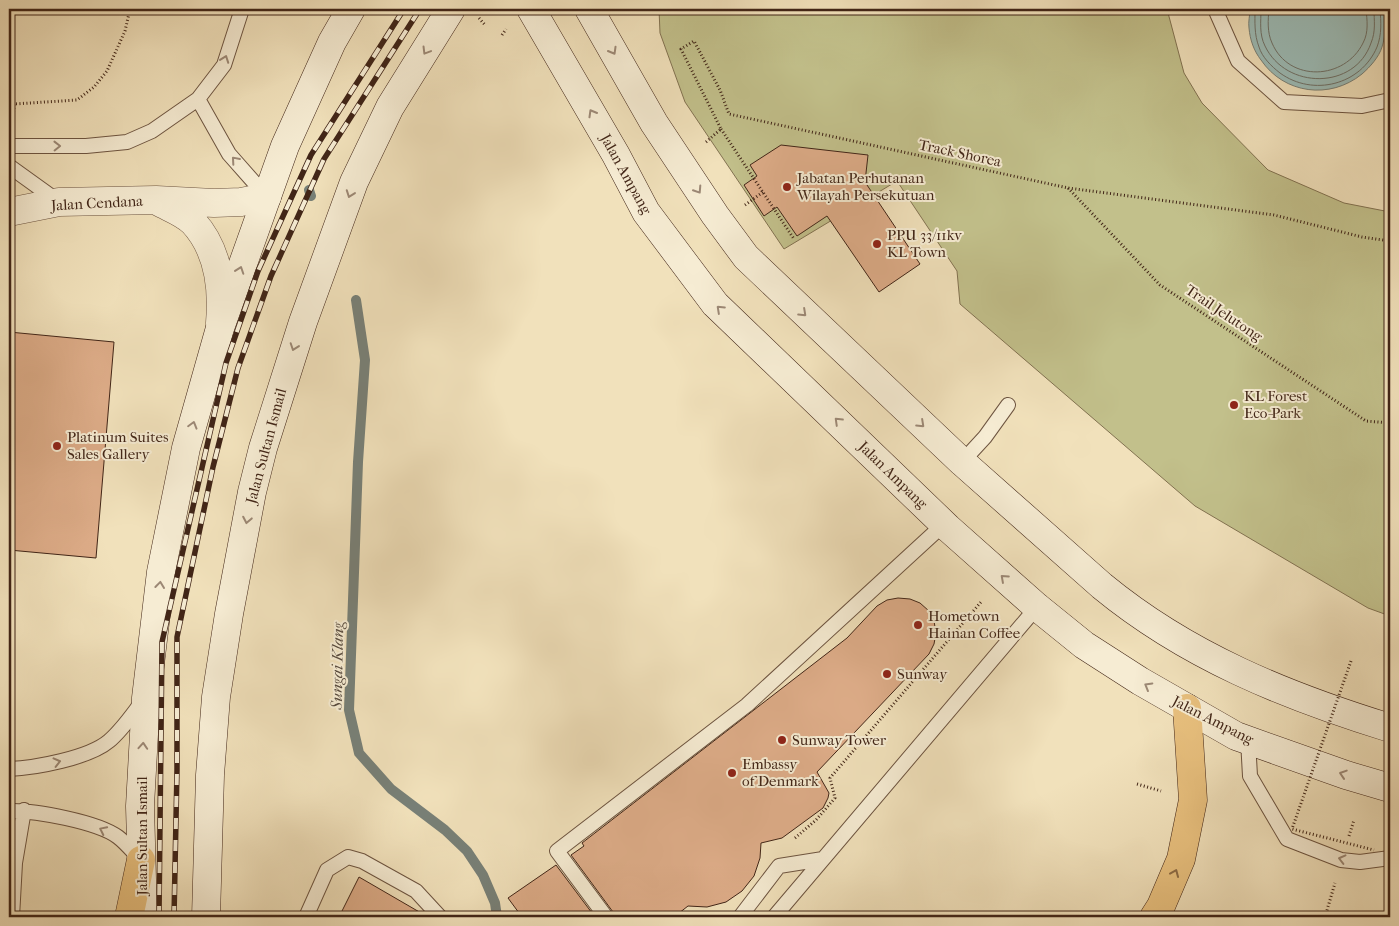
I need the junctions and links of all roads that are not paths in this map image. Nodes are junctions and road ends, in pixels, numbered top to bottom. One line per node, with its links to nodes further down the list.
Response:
1 (242, 9): 9 (lane, one-way to 1)
2 (337, 9): 8 (street)
3 (351, 9): 8 (street, Jalan Sultan Ismail)
4 (451, 9): 36 (street, Jalan Sultan Ismail, one-way to 36)
5 (531, 9): 20 (street, Jalan Ampang, one-way to 5)
6 (589, 9): 19 (street, one-way to 19)
7 (1215, 9): 10 (lane)
8 (332, 42): 13 (street, Jalan Sultan Ismail)
9 (198, 99): 11 (lane, one-way to 9); 13 (lane, one-way to 9)
10 (1390, 100)
11 (10, 146)
12 (9, 166): 15 (lane)
13 (267, 197): 14 (street, Jalan Cendana); 17 (street, Jalan Sultan Ismail, one-way to 13)
14 (156, 200): 15 (street, Jalan Cendana); 17 (street, Jalan Cendana)
15 (59, 202): 16 (street, Jalan Cendana)
16 (9, 212)
17 (220, 328): 22 (street, Jalan Sultan Ismail, one-way to 17)
18 (1008, 405): 19 (lane)
19 (962, 462): 24 (street)
20 (944, 524): 21 (street, Jalan Ampang, one-way to 20); 39 (lane)
21 (1037, 607): 23 (street, Jalan Ampang, one-way to 21); 31 (lane)
22 (146, 698): 26 (lane, one-way to 22); 32 (street, Jalan Sultan Ismail, one-way to 22)
23 (1187, 708): 25 (street, Jalan Ampang); 42 (highway, one-way to 23)
24 (1390, 728)
25 (1248, 740): 27 (street, Jalan Ampang, one-way to 25); 30 (lane, one-way to 25)
26 (9, 769)
27 (1390, 788)
28 (9, 810): 29 (lane)
29 (24, 810): 32 (lane, one-way to 29); 33 (lane)
30 (1390, 858)
31 (823, 859): 40 (lane); 41 (lane)
32 (141, 860): 34 (highway); 35 (street, Jalan Sultan Ismail)
33 (12, 917)
34 (129, 917)
35 (144, 917)
36 (206, 917)
37 (306, 917): 38 (lane)
38 (440, 917)
39 (606, 917)
40 (740, 917)
41 (774, 917)
42 (1154, 917)

